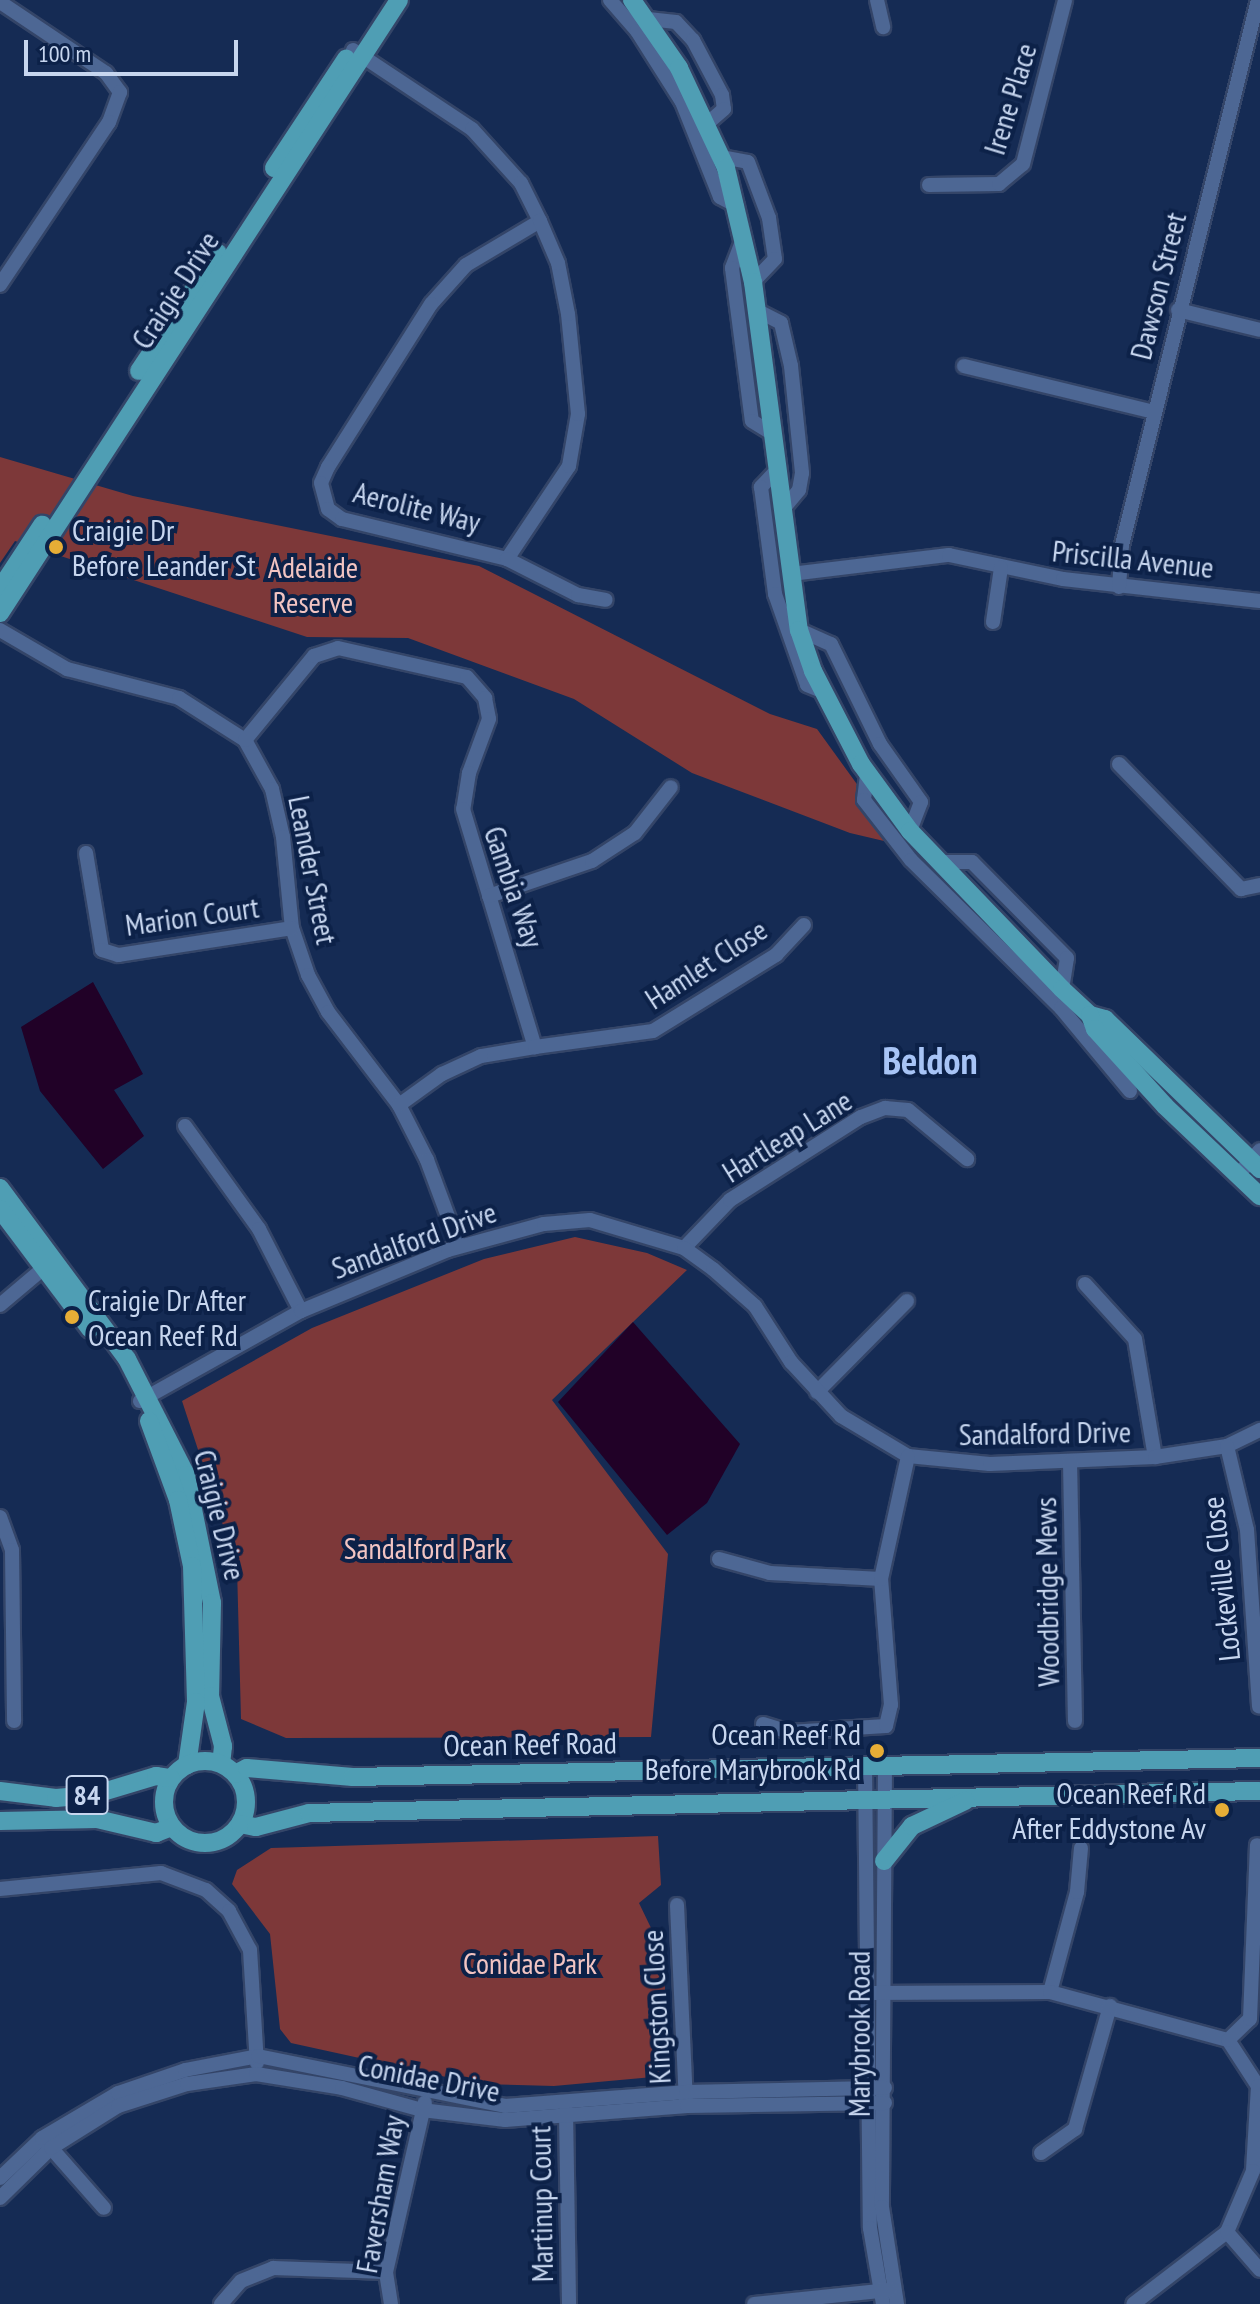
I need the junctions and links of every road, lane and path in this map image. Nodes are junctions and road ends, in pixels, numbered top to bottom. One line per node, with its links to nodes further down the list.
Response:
1 (385, 0): 11 (main road, Craigie Drive)
2 (399, 0): 11 (main road, Craigie Drive)
3 (610, 0): 15 (street)
4 (632, 0): 9 (main road)
5 (877, 0): 10 (street)
6 (1065, 0): 14 (street, Irene Place)
7 (1258, 0): 21 (street, Dawson Street)
8 (0, 2): 19 (street)
9 (648, 19): 12 (main road); 12 (street)
10 (883, 27)
11 (358, 53): 16 (street, Aerolite Way); 32 (main road, Craigie Drive); 35 (main road, Craigie Drive)
12 (708, 123): 13 (main road)
13 (722, 157): 15 (main road); 18 (street)
14 (929, 185)
15 (737, 206): 17 (main road)
16 (540, 221): 28 (street, Aerolite Way); 28 (street, Aerolite Way)
17 (743, 238): 18 (main road); 25 (street)
18 (753, 282): 20 (main road)
19 (0, 285)
20 (756, 310): 25 (main road); 27 (street)
21 (1178, 310): 22 (street); 24 (street, Dawson Street)
22 (1260, 330)
23 (964, 366): 24 (street)
24 (1154, 412): 31 (street, Dawson Street)
25 (771, 433): 26 (main road)
26 (775, 472): 27 (main road); 39 (street)
27 (782, 510): 30 (main road)
28 (507, 559): 33 (street)
29 (1001, 568): 30 (street, Priscilla Avenue); 31 (street, Priscilla Avenue); 36 (street)
30 (791, 574): 38 (main road)
31 (1119, 587): 34 (street, Priscilla Avenue)
32 (0, 589)
33 (606, 600)
34 (1260, 601)
35 (0, 613)
36 (993, 622)
37 (0, 630): 40 (street, Leander Street)
38 (799, 630): 39 (main road); 44 (street)
39 (824, 692): 42 (main road)
40 (245, 740): 48 (street, Gambia Way); 50 (street, Leander Street)
41 (1119, 764): 47 (street)
42 (867, 775): 44 (main road); 51 (street)
43 (671, 787): 48 (street)
44 (910, 831): 46 (main road)
45 (86, 853): 50 (street, Marion Court)
46 (939, 862): 51 (main road); 52 (street)
47 (1260, 885)
48 (489, 896): 53 (street, Gambia Way)
49 (804, 925): 53 (street, Hamlet Close)
50 (292, 928): 55 (street, Leander Street)
51 (1024, 960): 52 (main road); 54 (street)
52 (1062, 989): 58 (main road)
53 (535, 1047): 55 (street)
54 (1130, 1091)
55 (399, 1105): 61 (street, Leander Street)
56 (185, 1126): 67 (street)
57 (967, 1159): 62 (street, Hartleap Lane)
58 (1254, 1172)
59 (0, 1188): 63 (main road, Craigie Drive)
60 (0, 1209): 63 (main road, Craigie Drive)
61 (459, 1246): 62 (street, Sandalford Drive); 67 (street, Sandalford Drive)
62 (684, 1248): 68 (street, Sandalford Drive)
63 (51, 1262): 66 (street); 69 (main road, Craigie Drive)
64 (1085, 1284): 73 (street)
65 (907, 1301): 68 (street)
66 (0, 1305)
67 (301, 1311): 69 (street, Sandalford Drive)
68 (817, 1392): 72 (street, Sandalford Drive)
69 (144, 1398): 85 (main road, Craigie Drive); 86 (main road, Craigie Drive)
70 (1260, 1430): 71 (street, Sandalford Drive)
71 (1227, 1446): 73 (street, Sandalford Drive); 78 (street, Lockeville Close)
72 (908, 1456): 74 (street, Sandalford Drive); 77 (street)
73 (1155, 1457): 74 (street, Sandalford Drive)
74 (1070, 1461): 80 (street, Woodbridge Mews)
75 (0, 1517): 79 (street)
76 (719, 1559): 77 (street)
77 (881, 1579): 81 (street)
78 (1259, 1707)
79 (14, 1721)
80 (1075, 1721)
81 (763, 1724)
82 (1258, 1758): 84 (main road, Ocean Reef Road)
83 (865, 1764): 84 (main road, Ocean Reef Road); 86 (main road, Ocean Reef Road); 91 (street, Marybrook Road)
84 (885, 1764): 92 (street, Marybrook Road)
85 (187, 1765): 86 (main road); 87 (main road)
86 (228, 1769): 94 (main road)
87 (171, 1778): 88 (main road, 84); 95 (main road)
88 (0, 1791)
89 (1260, 1791): 90 (main road, 84)
90 (975, 1797): 92 (main road, 84); 98 (main road)
91 (865, 1799): 92 (main road, 84); 94 (main road, 84); 102 (street, Marybrook Road)
92 (884, 1799): 98 (street, Marybrook Road)
93 (0, 1821): 95 (main road, 84)
94 (240, 1824): 95 (main road, 84)
95 (172, 1827)
96 (1257, 1845): 104 (street)
97 (1081, 1848): 101 (street)
98 (884, 1861): 102 (street, Marybrook Road)
99 (0, 1889): 105 (street)
100 (677, 1905): 109 (street, Kingston Close)
101 (1050, 1992): 102 (street); 103 (street)
102 (878, 1993): 108 (street, Marybrook Road)
103 (1110, 2006): 104 (street); 114 (street)
104 (1228, 2040): 118 (street)
105 (258, 2056): 106 (street); 107 (street, Conidae Drive); 113 (street, Conidae Drive)
106 (256, 2074): 111 (street, Conidae Drive); 113 (street, Conidae Drive)
107 (427, 2094): 110 (street, Conidae Drive); 111 (street, Faversham Way)
108 (878, 2096): 109 (street, Conidae Drive); 121 (street, Marybrook Road)
109 (686, 2099): 110 (street, Conidae Drive); 112 (street, Conidae Drive)
110 (565, 2103): 112 (street, Martinup Court)
111 (422, 2110): 112 (street, Conidae Drive); 120 (street, Faversham Way)
112 (567, 2119): 124 (street, Martinup Court)
113 (47, 2143): 115 (street, Conidae Drive); 116 (street, Conidae Drive); 117 (street)
114 (1041, 2153)
115 (0, 2178)
116 (0, 2198)
117 (104, 2208)
118 (1227, 2232): 119 (street); 126 (street)
119 (1260, 2270)
120 (386, 2272): 122 (street); 123 (street, Faversham Way)
121 (888, 2298): 125 (street)
122 (221, 2304)
123 (391, 2304)
124 (569, 2304)
125 (754, 2304)
126 (1133, 2304)

